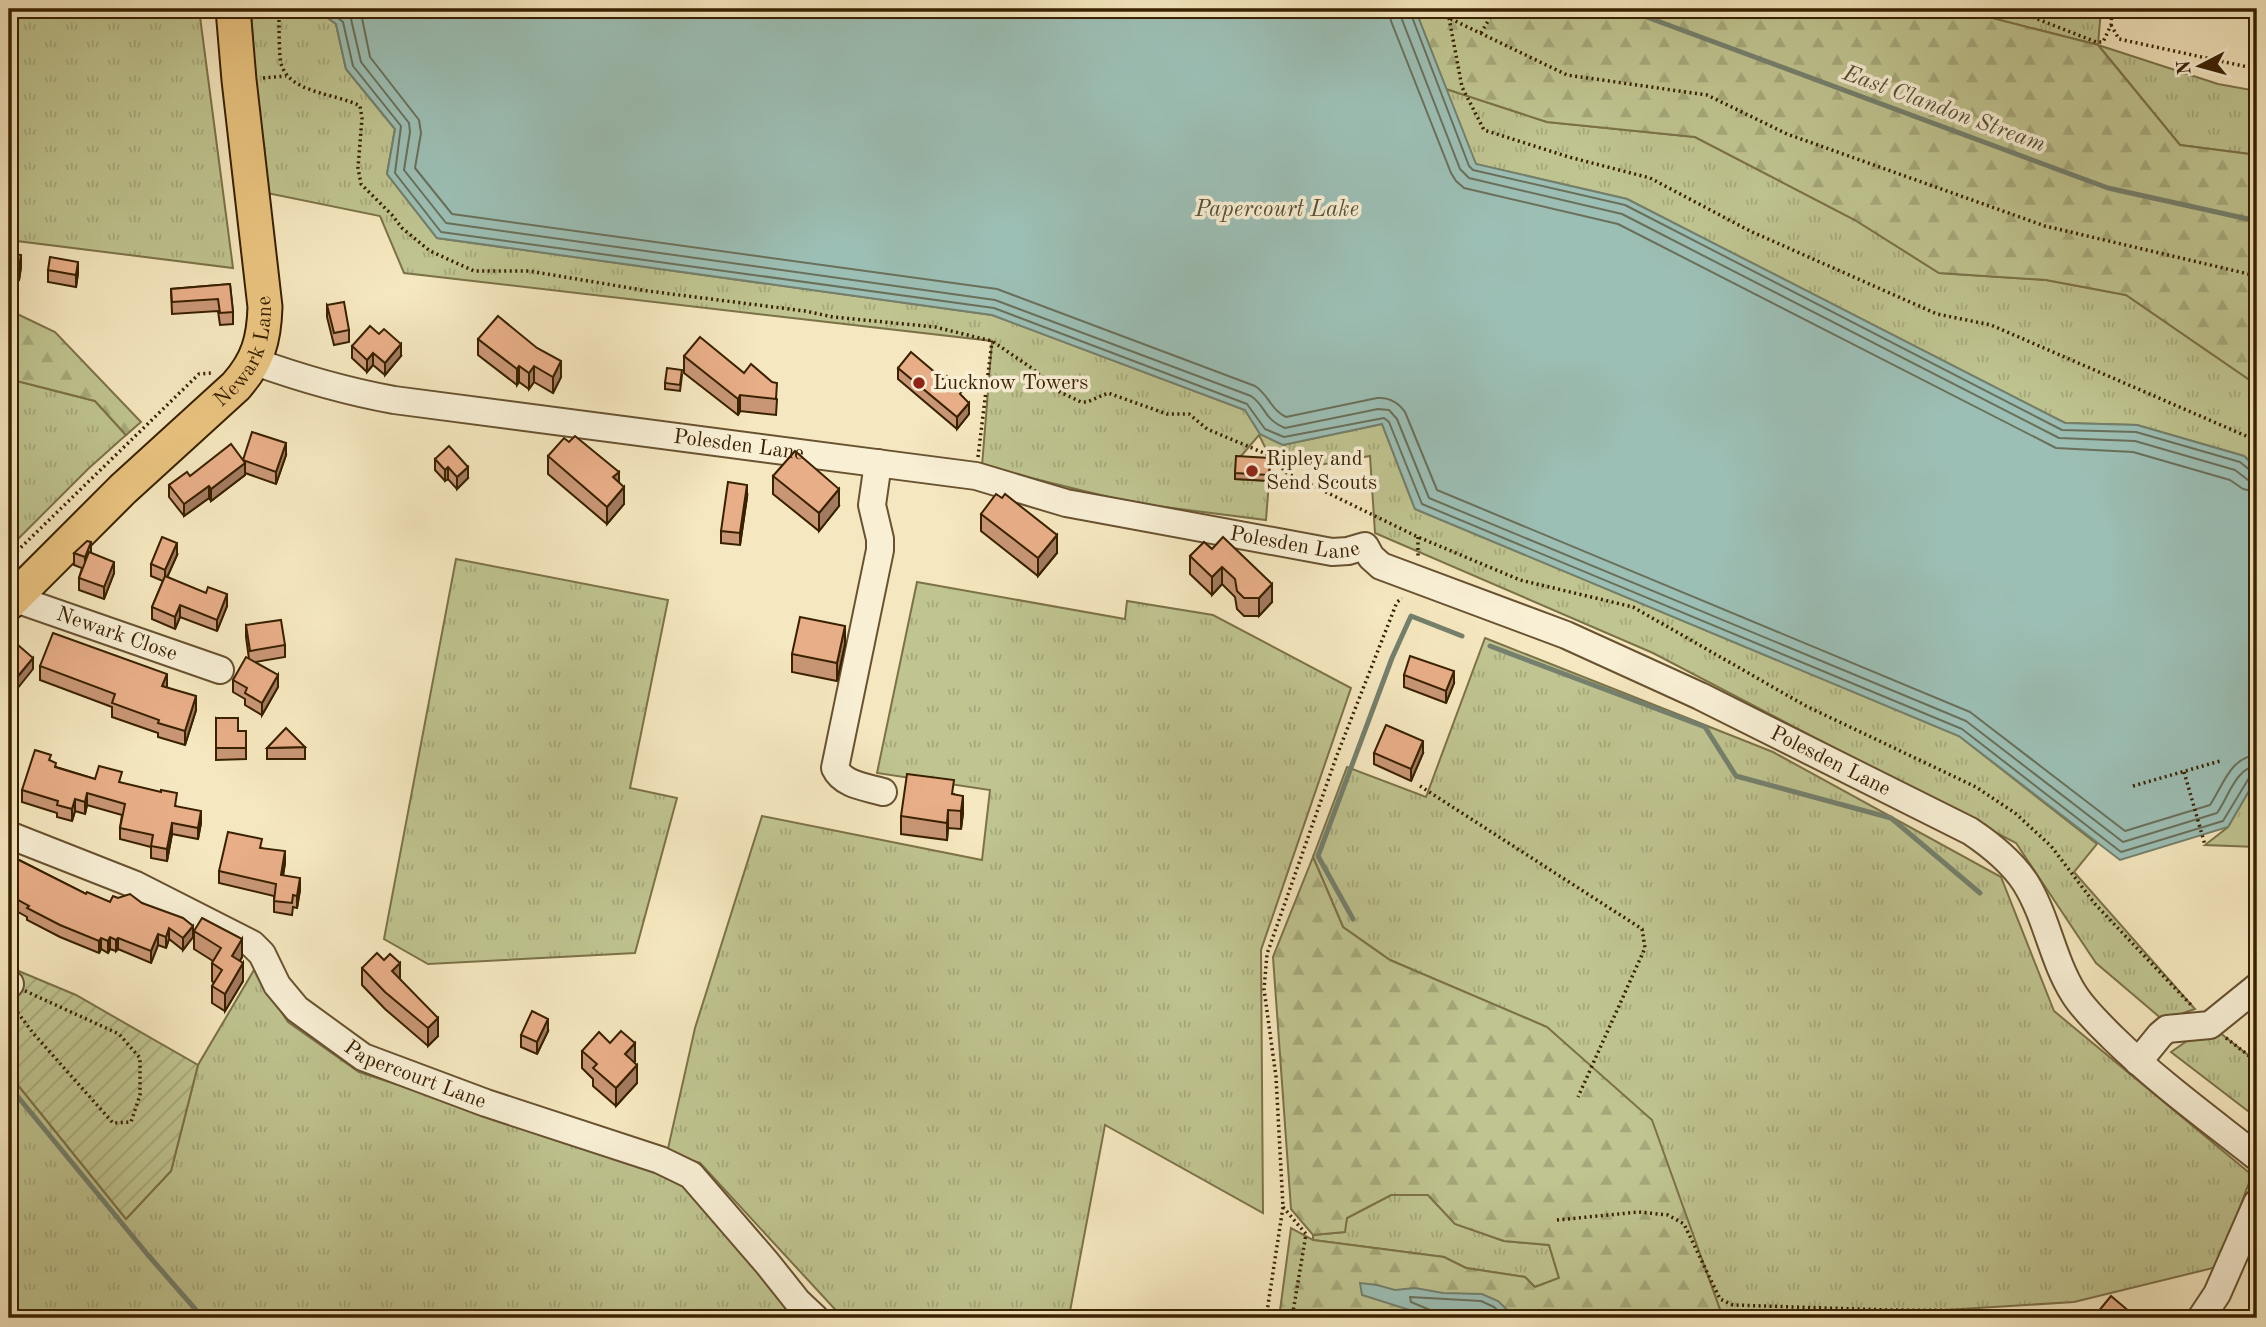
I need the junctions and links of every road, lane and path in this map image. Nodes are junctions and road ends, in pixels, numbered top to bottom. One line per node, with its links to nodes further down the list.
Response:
1 (233, 9): 12 (main road, Newark Lane)
2 (279, 9): 16 (path)
3 (1447, 9): 7 (path)
4 (1495, 9): 9 (path)
5 (2012, 9): 8 (path)
6 (2112, 9): 8 (path)
7 (1449, 18): 9 (path); 14 (path)
8 (2111, 25): 10 (path)
9 (1481, 33): 11 (path)
10 (2257, 69)
11 (2257, 276)
12 (253, 361): 15 (street, Polesden Lane); 19 (main road, Newark Lane)
13 (221, 373): 17 (path)
14 (2257, 438)
15 (878, 463): 16 (street, Polesden Lane); 25 (street)
16 (976, 476): 18 (street, Polesden Lane)
17 (9, 559)
18 (1420, 580): 30 (street, Polesden Lane); 34 (path)
19 (11, 601): 20 (street, Newark Close)
20 (220, 670)
21 (2220, 761): 22 (path)
22 (2183, 772): 24 (path); 27 (path)
23 (1420, 786): 31 (path)
24 (2133, 786)
25 (883, 792)
26 (9, 835): 39 (street, Papercourt Lane)
27 (2205, 845)
28 (9, 983): 28 (path)
29 (2257, 987): 30 (street)
30 (2138, 1062): 32 (street, Polesden Lane)
31 (1578, 1097)
32 (2257, 1157)
33 (2257, 1203): 42 (street)
34 (1283, 1207): 40 (path); 41 (path)
35 (1558, 1220): 37 (path)
36 (9, 1297): 38 (path)
37 (2065, 1315)
38 (20, 1318)
39 (815, 1318)
40 (1266, 1318)
41 (1292, 1318)
42 (2202, 1318)

